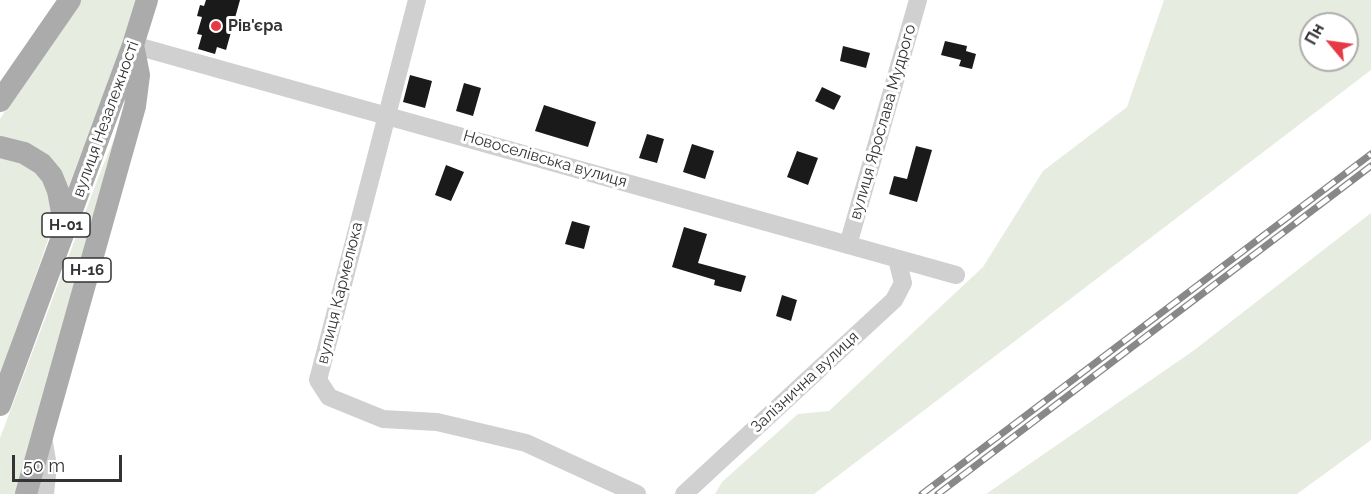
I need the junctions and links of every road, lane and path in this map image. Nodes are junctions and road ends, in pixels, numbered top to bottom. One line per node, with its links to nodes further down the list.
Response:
1 (70, 0): 6 (main road)
2 (147, 0): 5 (main road, вулиця Незалежності / Н-01)
3 (417, 0): 7 (street, вулиця Кармелюка)
4 (918, 0): 10 (street, вулиця Ярослава Мудрого)
5 (134, 45): 7 (street, Новоселівська вулиця); 9 (main road, вулиця Незалежності / Н-01); 14 (main road, Н-16)
6 (0, 101)
7 (385, 114): 10 (street, Новоселівська вулиця); 17 (street, вулиця Кармелюка)
8 (0, 147): 9 (main road)
9 (65, 229): 13 (main road, вулиця Незалежності / Н-01)
10 (848, 245): 11 (street, Новоселівська вулиця)
11 (897, 259): 12 (street, Новоселівська вулиця); 18 (street, Залізнична вулиця)
12 (956, 275)
13 (0, 405)
14 (42, 432): 15 (main road, Н-16); 16 (street)
15 (26, 494)
16 (45, 494)
17 (637, 494)
18 (684, 494)

